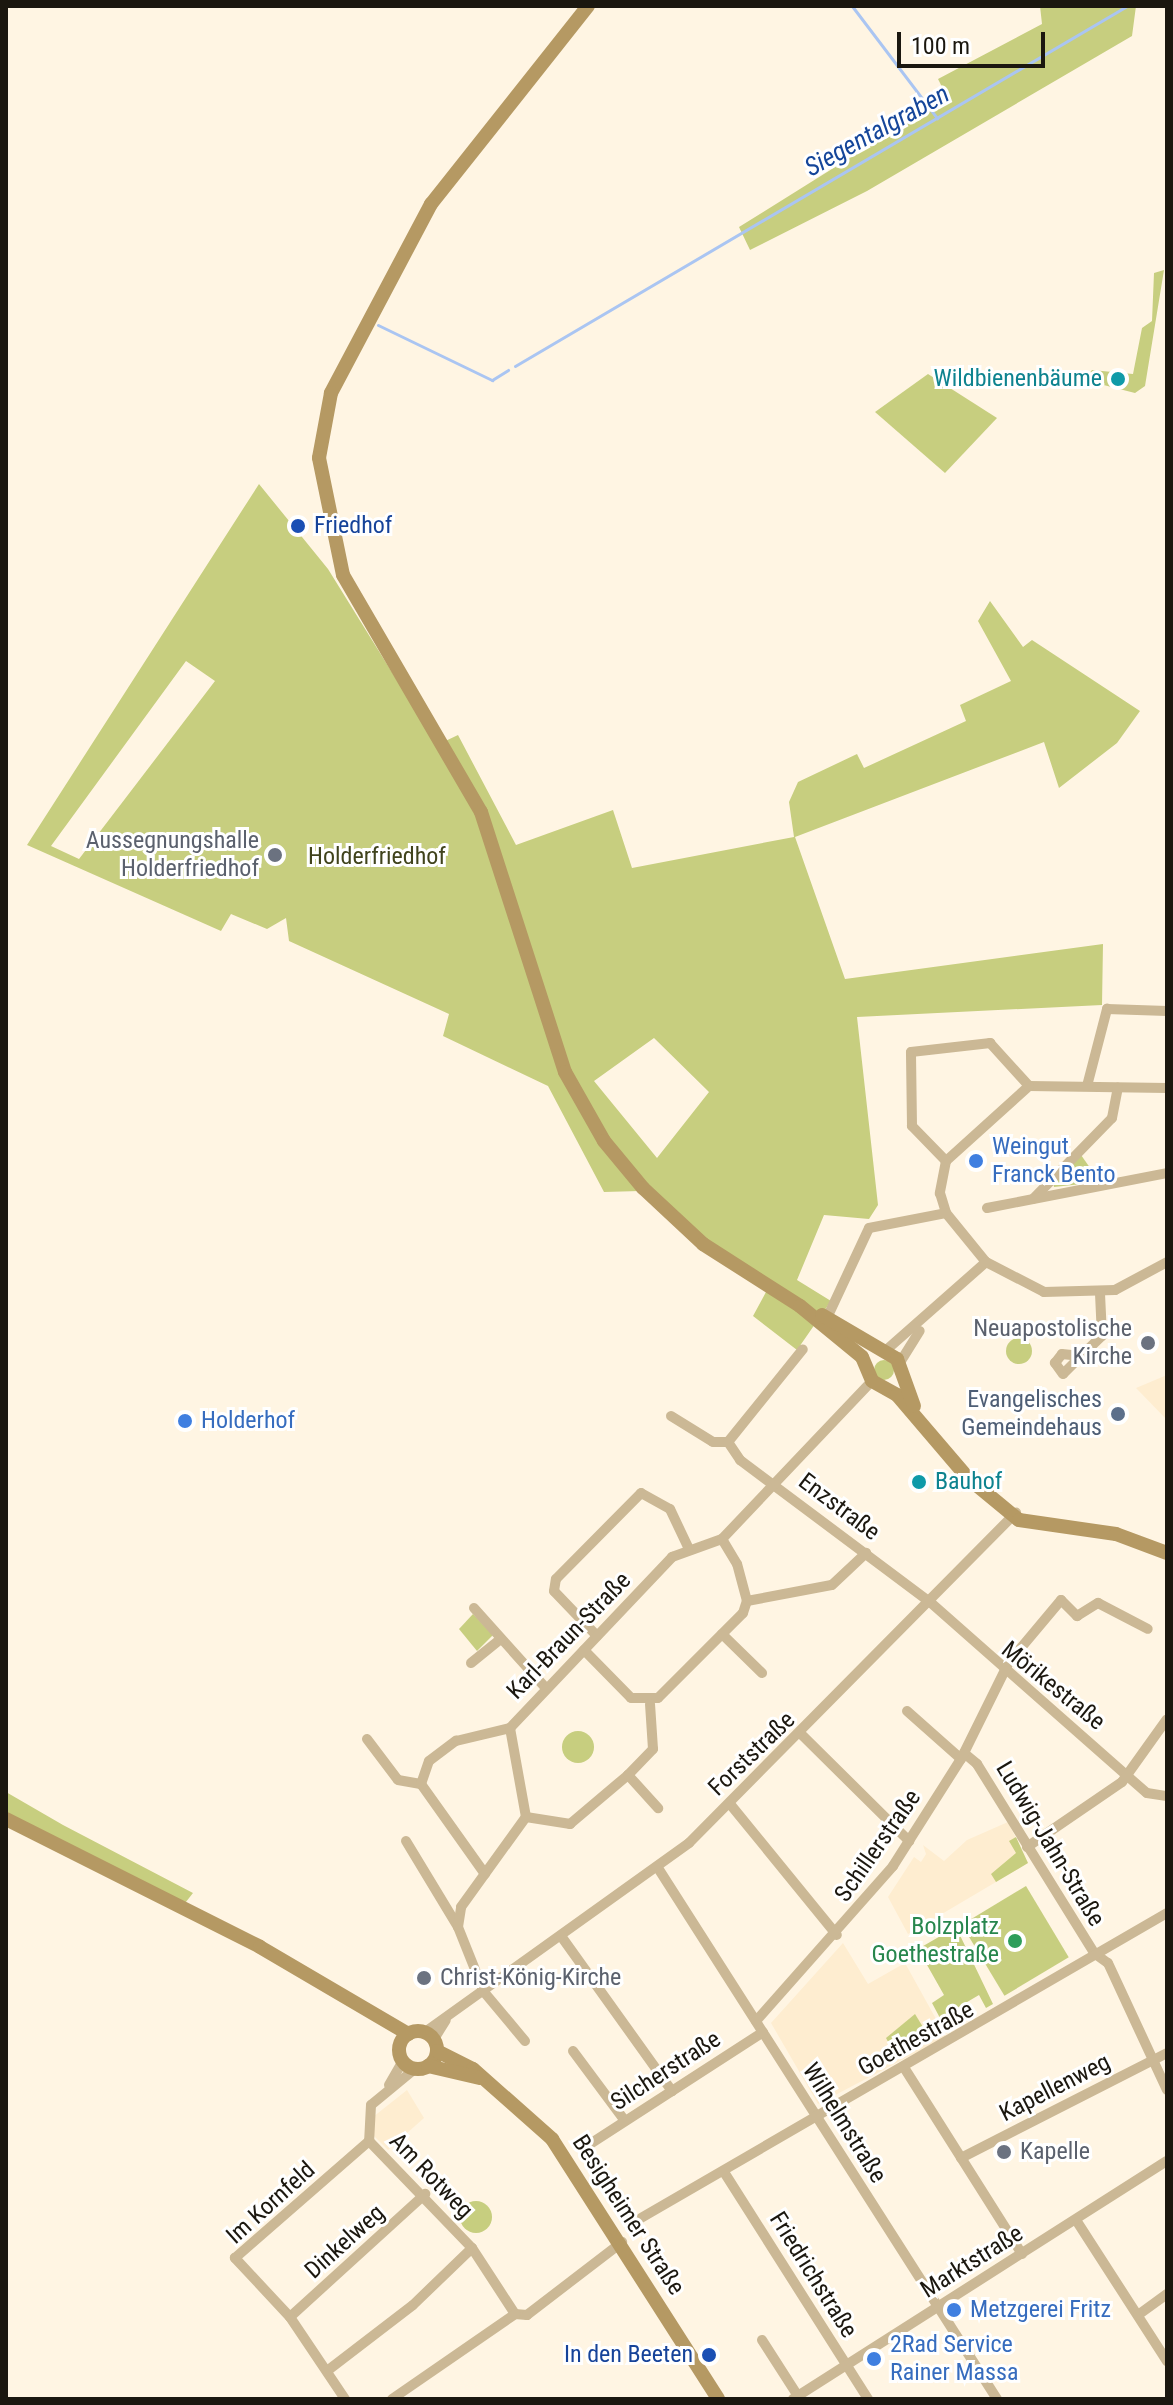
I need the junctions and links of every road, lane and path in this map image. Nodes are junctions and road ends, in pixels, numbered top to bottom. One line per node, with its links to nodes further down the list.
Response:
1 (588, 6): 15 (street)
2 (1167, 1011): 4 (street)
3 (1029, 1086): 4 (street); 7 (street); 7 (street)
4 (1087, 1086): 5 (street)
5 (1118, 1088): 6 (street); 9 (street)
6 (1167, 1088)
7 (946, 1161): 11 (street)
8 (1167, 1173): 9 (street)
9 (1031, 1200): 10 (street)
10 (987, 1208)
11 (946, 1213): 12 (street); 16 (street)
12 (986, 1262): 14 (street); 17 (street)
13 (1167, 1262): 14 (street)
14 (1100, 1294): 19 (street)
15 (800, 1306): 16 (street); 20 (street)
16 (827, 1318): 20 (street)
17 (928, 1320): 20 (street); 21 (street)
18 (803, 1349): 25 (street)
19 (1081, 1356)
20 (877, 1357): 21 (street); 22 (street)
21 (899, 1369): 22 (street); 24 (street)
22 (878, 1383): 24 (street); 26 (street)
23 (671, 1416): 25 (street, Enzstraße)
24 (925, 1427): 27 (street)
25 (728, 1442): 26 (street, Enzstraße)
26 (774, 1483): 28 (street); 30 (street, Enzstraße)
27 (1016, 1514): 31 (street); 33 (street, Forststraße)
28 (722, 1539): 29 (street); 32 (street)
29 (688, 1547): 37 (street, Karl-Braun-Straße); 37 (street)
30 (866, 1553): 32 (street); 33 (street, Enzstraße)
31 (1167, 1553)
32 (747, 1601): 36 (street)
33 (930, 1602): 41 (street, Mörikestraße); 48 (street, Forststraße)
34 (474, 1608): 38 (street)
35 (1148, 1629): 41 (street, Schillerstraße)
36 (722, 1634): 42 (street); 44 (street)
37 (597, 1636): 39 (street, Karl-Braun-Straße)
38 (501, 1639): 40 (street); 43 (street)
39 (584, 1650): 43 (street, Karl-Braun-Straße); 44 (street)
40 (471, 1663)
41 (1002, 1672): 50 (street, Schillerstraße); 51 (street, Mörikestraße)
42 (762, 1673)
43 (545, 1687): 47 (street, Karl-Braun-Straße)
44 (650, 1704): 52 (street)
45 (907, 1711): 50 (street, Ludwig-Jahn-Straße)
46 (1167, 1719): 51 (street)
47 (510, 1728): 53 (street); 57 (street, Karl-Braun-Straße)
48 (802, 1735): 55 (street, Forststraße); 60 (street)
49 (367, 1739): 53 (street)
50 (961, 1758): 60 (street, Schillerstraße); 61 (street, Ludwig-Jahn-Straße)
51 (1125, 1774): 54 (street, Mörikestraße); 61 (street)
52 (628, 1775): 56 (street); 57 (street)
53 (421, 1784): 63 (street)
54 (1167, 1796)
55 (730, 1804): 62 (street, Forststraße); 66 (street)
56 (658, 1808)
57 (526, 1817): 63 (street)
58 (6, 1819): 72 (street)
59 (406, 1841): 65 (street)
60 (909, 1841): 66 (street, Schillerstraße)
61 (1027, 1847): 68 (street, Ludwig-Jahn-Straße)
62 (658, 1868): 67 (street, Forststraße); 70 (street, Wilhelmstraße)
63 (485, 1874): 65 (street)
64 (1167, 1913): 68 (street, Goethestraße)
65 (458, 1927): 69 (street)
66 (837, 1935): 70 (street, Schillerstraße)
67 (561, 1936): 69 (street, Forststraße); 82 (street)
68 (1101, 1957): 77 (street, Ludwig-Jahn-Straße); 79 (street, Goethestraße)
69 (484, 1992): 73 (street, Forststraße); 74 (street)
70 (756, 2021): 71 (street, Wilhelmstraße)
71 (763, 2032): 82 (street, Silcherstraße); 83 (street, Wilhelmstraße)
72 (404, 2038): 73 (street); 78 (street)
73 (432, 2041): 78 (street); 80 (street, Besigheimer Straße)
74 (525, 2041)
75 (573, 2051): 84 (street)
76 (1167, 2053): 77 (street, Kapellenweg)
77 (1152, 2060): 81 (street, Ludwig-Jahn-Straße); 87 (street, Kapellenweg)
78 (416, 2065): 80 (street); 85 (street, Am Rotweg)
79 (905, 2069): 83 (street, Goethestraße); 87 (street)
80 (484, 2079): 93 (street, Besigheimer Straße)
81 (1167, 2090)
82 (672, 2091): 84 (street, Silcherstraße)
83 (817, 2119): 89 (street, Goethestraße); 97 (street, Wilhelmstraße)
84 (625, 2121): 86 (street, Silcherstraße)
85 (369, 2141): 90 (street, Am Rotweg); 100 (street, Im Kornfeld)
86 (590, 2144)
87 (961, 2158): 95 (street)
88 (1167, 2161): 92 (street, Marktstraße)
89 (724, 2172): 91 (street, Goethestraße); 103 (street, Friedrichstraße)
90 (425, 2194): 94 (street, Am Rotweg); 100 (street, Dinkelweg)
91 (641, 2218)
92 (1076, 2220): 95 (street, Marktstraße); 99 (street)
93 (622, 2242): 98 (street); 108 (street, Besigheimer Straße)
94 (472, 2248): 98 (street, Am Rotweg); 104 (street, Am Rotweg)
95 (1022, 2254): 97 (street, Marktstraße)
96 (1167, 2294): 99 (street)
97 (937, 2308): 103 (street, Marktstraße); 110 (street, Wilhelmstraße)
98 (515, 2314): 107 (street)
99 (1138, 2315): 102 (street)
100 (290, 2317): 104 (street, Im Kornfeld)
101 (762, 2340): 105 (street, Marktstraße)
102 (1167, 2361)
103 (846, 2366): 105 (street, Marktstraße); 109 (street, Friedrichstraße)
104 (327, 2371): 106 (street, Im Kornfeld)
105 (796, 2397)
106 (345, 2399)
107 (392, 2399)
108 (718, 2399)
109 (868, 2399)
110 (997, 2399)

